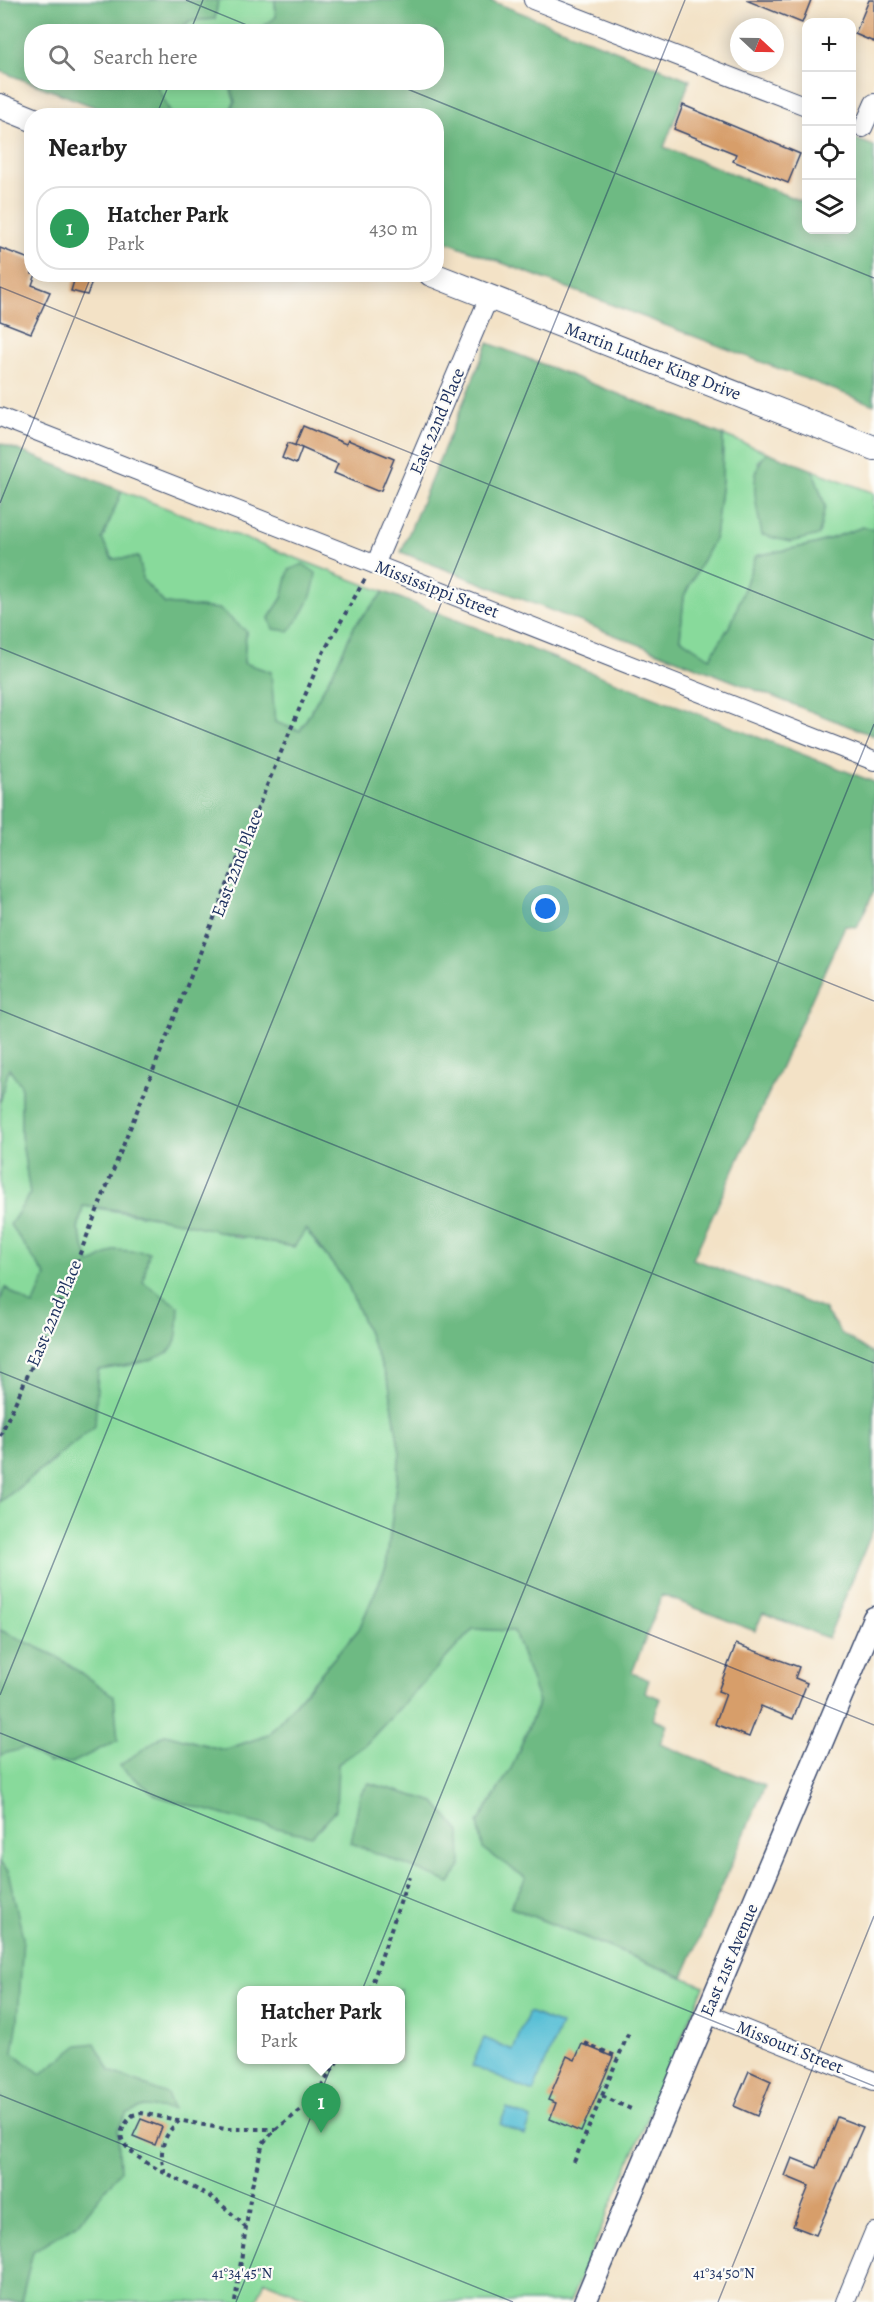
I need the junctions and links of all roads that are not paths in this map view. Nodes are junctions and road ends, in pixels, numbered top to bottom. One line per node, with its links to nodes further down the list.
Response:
1 (533, 0): 3 (street)
2 (874, 103): 6 (street)
3 (802, 104)
4 (0, 106): 5 (main road)
5 (24, 115)
6 (863, 128)
7 (444, 279): 8 (main road, Martin Luther King Drive)
8 (489, 297): 10 (main road, Martin Luther King Drive); 11 (street, East 22nd Place)
9 (0, 417): 11 (street, Mississippi Street)
10 (874, 448)
11 (375, 565): 12 (street, Mississippi Street)
12 (874, 761)
13 (874, 1618): 14 (street, East 21st Avenue)
14 (706, 2014): 15 (street, Missouri Street); 17 (street, East 21st Avenue)
15 (874, 2081)
16 (874, 2232): 18 (street)
17 (585, 2302)
18 (845, 2302)

